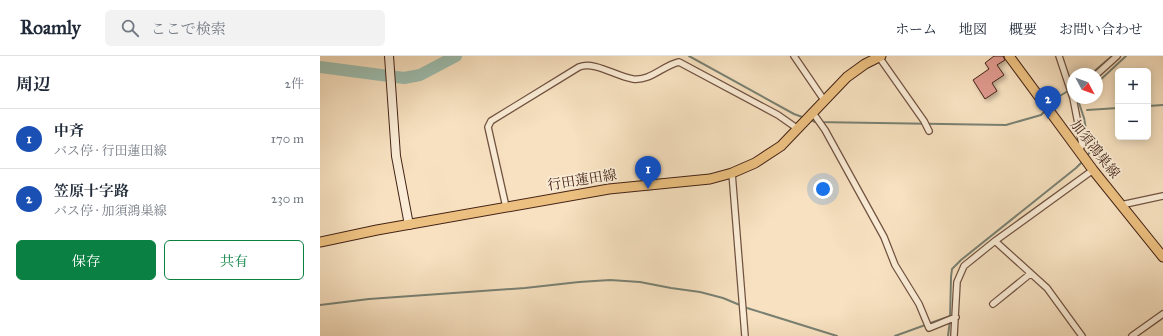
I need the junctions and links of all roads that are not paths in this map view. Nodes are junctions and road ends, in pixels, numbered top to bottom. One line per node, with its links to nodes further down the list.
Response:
1 (794, 56): 9 (street)
2 (880, 56): 9 (main road, 行田蓮田線); 13 (street)
3 (1009, 56): 14 (main road, 加須鴻巣線)
4 (1059, 56): 8 (street)
5 (1117, 56): 7 (street)
6 (389, 58): 20 (street)
7 (1103, 69)
8 (1067, 79)
9 (824, 100): 11 (main road, 行田蓮田線)
10 (1074, 104): 14 (street)
11 (813, 113): 12 (main road, 行田蓮田線); 27 (street)
12 (798, 129): 16 (main road, 行田蓮田線); 19 (street)
13 (929, 131)
14 (1079, 152): 15 (main road, 加須鴻巣線)
15 (1093, 170): 18 (main road, 加須鴻巣線); 21 (street)
16 (732, 173): 19 (main road, 行田蓮田線); 28 (street)
17 (1163, 196): 18 (street)
18 (1121, 205): 23 (main road, 加須鴻巣線)
19 (506, 208): 20 (main road, 行田蓮田線)
20 (409, 225): 22 (main road, 行田蓮田線)
21 (995, 241): 24 (street); 27 (street)
22 (320, 242)
23 (1163, 257)
24 (1030, 274): 25 (street); 30 (street)
25 (992, 304)
26 (1163, 314): 31 (street)
27 (956, 317): 29 (street)
28 (744, 336)
29 (954, 336)
30 (1082, 336)
31 (1133, 336)

